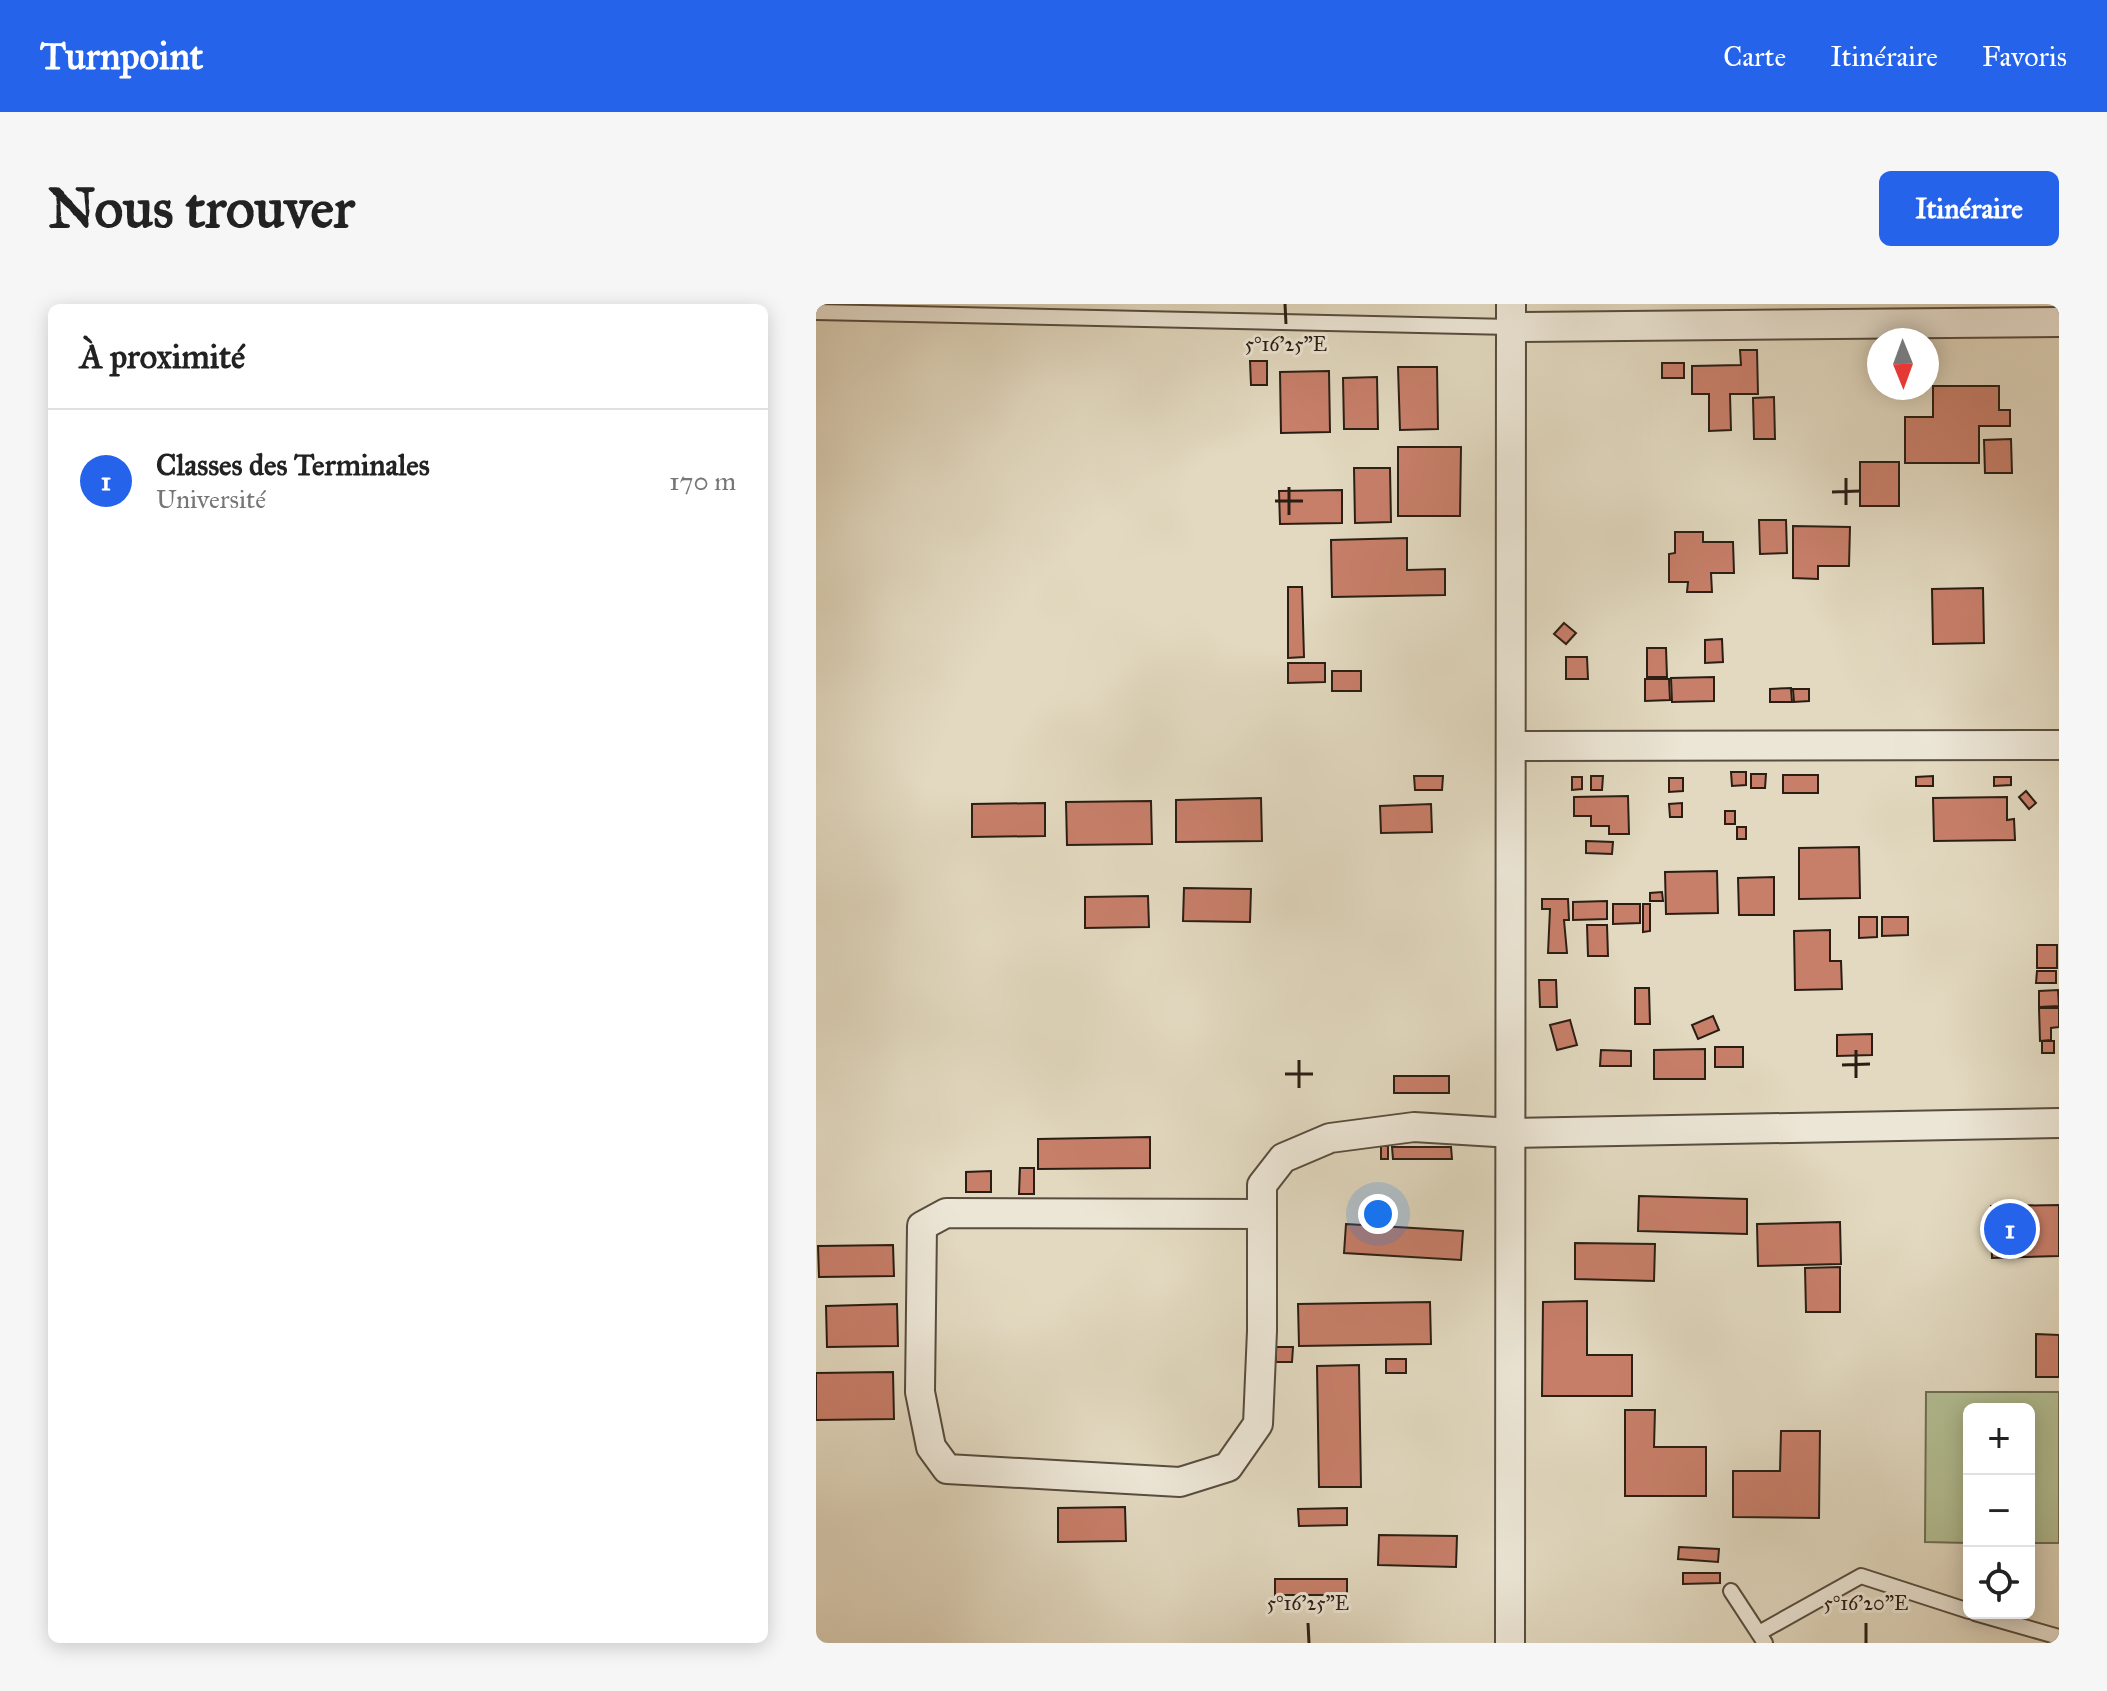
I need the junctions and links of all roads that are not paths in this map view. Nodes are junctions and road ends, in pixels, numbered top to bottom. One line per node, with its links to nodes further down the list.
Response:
1 (816, 312): 2 (lane)
2 (1511, 315): 3 (street); 5 (street)
3 (2059, 322)
4 (2059, 745): 5 (street)
5 (1512, 746): 7 (street)
6 (2059, 1123): 7 (street)
7 (1512, 1133): 8 (street); 14 (street)
8 (1262, 1214)
9 (1731, 1591): 13 (lane)
10 (1963, 1609): 13 (lane)
11 (1996, 1619): 12 (lane)
12 (2059, 1637)
13 (1762, 1638)
14 (1510, 1643)

